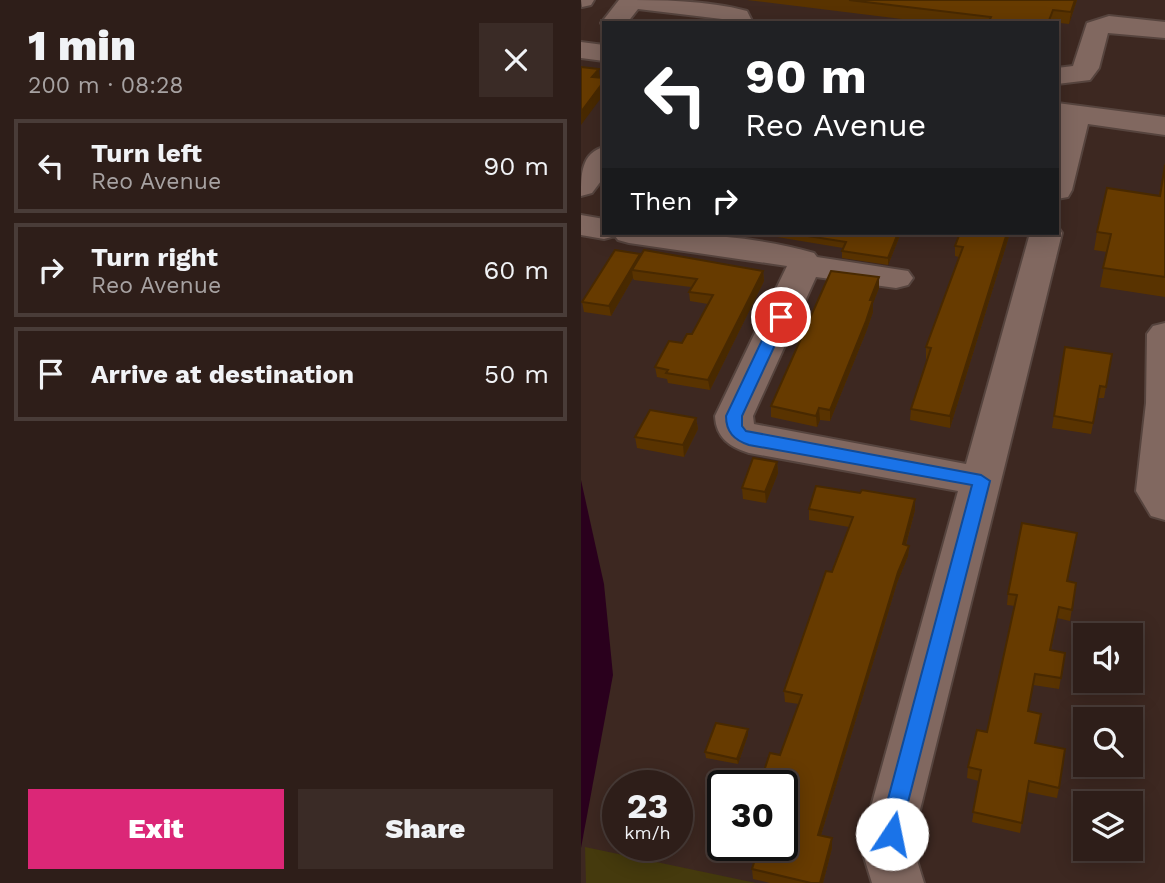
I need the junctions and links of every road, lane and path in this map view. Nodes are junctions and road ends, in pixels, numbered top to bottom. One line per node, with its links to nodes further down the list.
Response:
1 (628, 0): 2 (street); 3 (street)
2 (615, 21)
3 (739, 21)
4 (1165, 30): 5 (street)
5 (1059, 76)
6 (1067, 113): 7 (street); 9 (street)
7 (1165, 126)
8 (602, 159): 10 (street)
9 (1059, 175)
10 (581, 187)
11 (581, 225): 12 (street)
12 (602, 229)
13 (643, 235): 15 (street)
14 (1045, 235): 18 (street)
15 (804, 268): 16 (street); 18 (street)
16 (896, 278)
17 (1165, 334): 19 (street)
18 (981, 481): 20 (street)
19 (1165, 505)
20 (898, 883)

